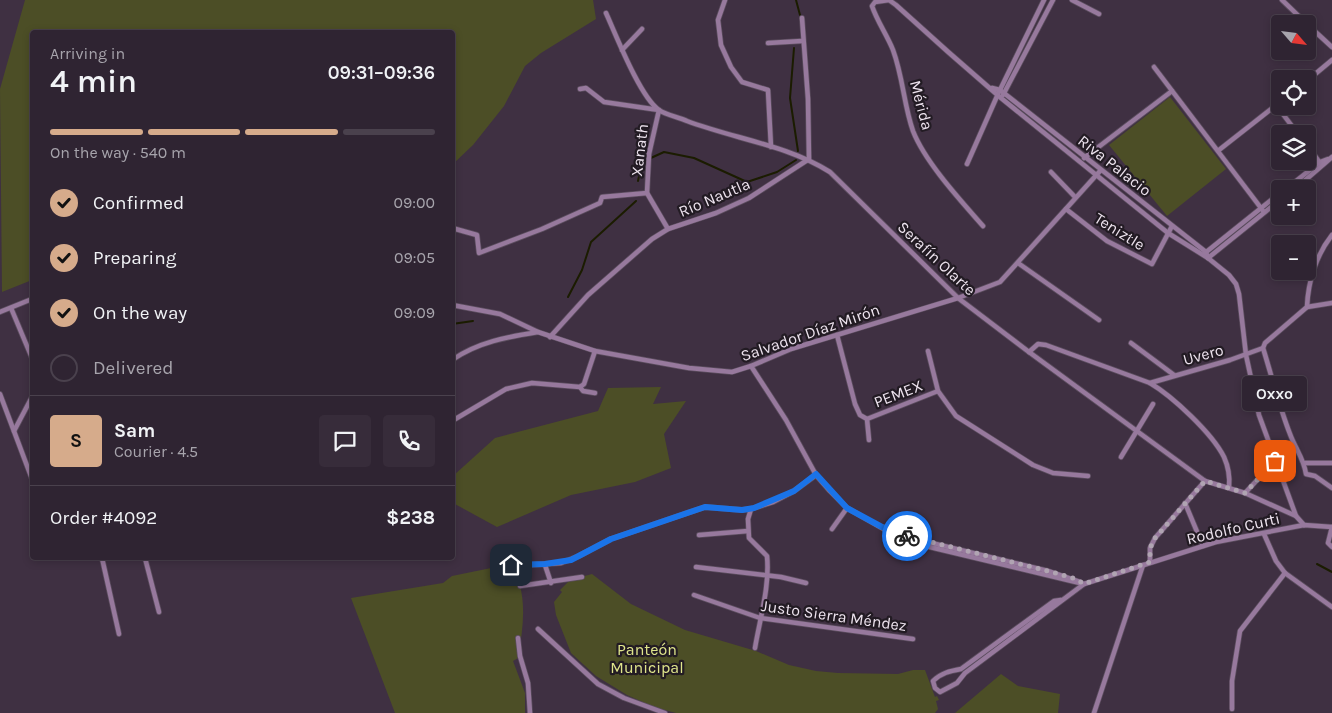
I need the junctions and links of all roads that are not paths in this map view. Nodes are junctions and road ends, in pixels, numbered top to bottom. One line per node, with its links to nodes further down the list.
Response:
1 (725, 0): 29 (street)
2 (889, 0): 8 (street, Riva Palacio); 48 (street, Mérida)
3 (901, 0): 8 (street)
4 (1044, 0): 13 (street)
5 (1053, 0): 15 (street)
6 (1072, 0): 10 (street)
7 (1282, 0): 11 (street)
8 (896, 5): 26 (street, Riva Palacio)
9 (606, 13): 20 (street)
10 (1099, 14)
11 (1298, 15)
12 (802, 18): 17 (street)
13 (1031, 26): 15 (street); 26 (street)
14 (642, 29): 20 (street)
15 (1038, 30): 26 (street)
16 (1316, 32): 19 (street)
17 (802, 41): 18 (street); 34 (street)
18 (768, 43)
19 (1332, 47)
20 (622, 50): 28 (street)
21 (1332, 60): 23 (street)
22 (1154, 67): 25 (street)
23 (1316, 73)
24 (580, 88): 28 (street, Serafín Olarte)
25 (1172, 91): 30 (street); 31 (street)
26 (1001, 94): 31 (street, Riva Palacio); 35 (street, Riva Palacio); 36 (street)
27 (1271, 109): 30 (street)
28 (658, 110): 29 (street, Serafín Olarte); 42 (street, Xanath)
29 (771, 147): 34 (street, Serafín Olarte)
30 (1219, 150): 47 (street)
31 (1084, 157): 35 (street); 39 (street, Riva Palacio)
32 (1316, 157): 37 (street)
33 (1330, 158): 37 (street)
34 (809, 159): 51 (street, Río Nautla); 57 (street, Serafín Olarte)
35 (1079, 161): 39 (street, Riva Palacio)
36 (967, 164)
37 (1321, 164): 40 (street); 41 (street)
38 (1050, 172): 43 (street)
39 (1098, 173): 43 (street, Salvador Díaz Mirón); 49 (street, Riva Palacio); 52 (street, Riva Palacio)
40 (1299, 180)
41 (1304, 180)
42 (647, 193): 50 (street); 51 (street)
43 (1075, 197): 46 (street, Salvador Díaz Mirón)
44 (1271, 202): 47 (street)
45 (1271, 205): 47 (street)
46 (1066, 209): 52 (street, Teniztle); 56 (street, Salvador Díaz Mirón)
47 (1263, 210): 54 (street); 55 (street)
48 (983, 226)
49 (1172, 226): 52 (street, Teniztle); 54 (street, Riva Palacio)
50 (455, 229)
51 (668, 229): 67 (street, Río Nautla)
52 (1168, 233): 54 (street, Riva Palacio)
53 (1332, 235): 61 (street)
54 (1204, 254): 55 (street, Riva Palacio)
55 (1208, 258): 74 (street, Riva Palacio)
56 (1018, 263): 57 (street, Salvador Díaz Mirón); 64 (street)
57 (958, 298): 66 (street, Salvador Díaz Mirón); 72 (street, Serafín Olarte)
58 (30, 301): 62 (street)
59 (1332, 303): 61 (street)
60 (455, 306): 65 (street, Salvador Díaz Mirón)
61 (1307, 307): 69 (street)
62 (11, 308): 63 (street); 73 (street)
63 (0, 312)
64 (1099, 320)
65 (538, 332): 67 (street, Salvador Díaz Mirón); 75 (street)
66 (837, 335): 76 (street, Salvador Díaz Mirón); 86 (street)
67 (550, 337): 70 (street, Salvador Díaz Mirón)
68 (1131, 343): 77 (street)
69 (1263, 348): 74 (street, Uvero); 91 (street)
70 (595, 351): 76 (street, Salvador Díaz Mirón); 79 (street)
71 (928, 351): 80 (street)
72 (1029, 352): 78 (street); 89 (street, Serafín Olarte)
73 (30, 353)
74 (1246, 355): 77 (street, Uvero); 93 (street, Riva Palacio)
75 (455, 358)
76 (751, 366): 97 (street)
77 (1174, 375): 78 (street, Uvero)
78 (1150, 383): 100 (street)
79 (580, 387): 81 (street); 87 (street)
80 (938, 391): 86 (street, PEMEX); 98 (street)
81 (595, 393)
82 (0, 394): 84 (street)
83 (30, 401): 88 (street)
84 (1, 402): 88 (street)
85 (1153, 404): 89 (street)
86 (867, 419): 90 (street)
87 (455, 420)
88 (14, 431): 96 (street)
89 (1138, 431): 92 (street); 99 (street, Serafín Olarte)
90 (869, 440)
91 (1296, 448): 93 (street); 94 (street)
92 (1121, 457)
93 (1275, 461): 102 (street); 106 (street, Riva Palacio)
94 (1305, 463): 95 (street); 101 (street)
95 (1332, 463)
96 (30, 474)
97 (816, 474): 104 (street); 105 (street)
98 (1088, 476)
99 (1205, 481): 100 (street, Serafín Olarte); 103 (street)
100 (1229, 488): 102 (street, Serafín Olarte)
101 (1332, 488)
102 (1245, 493): 106 (street, Serafín Olarte)
103 (1185, 503): 114 (street); 117 (street)
104 (847, 508): 109 (street); 127 (street)
105 (751, 509): 110 (street); 118 (street)
106 (1296, 516): 107 (street, Serafín Olarte)
107 (1304, 525): 108 (street, Rodolfo Curti); 111 (street, Rodolfo Curti)
108 (1332, 528): 113 (street)
109 (832, 529)
110 (748, 531): 112 (street); 124 (street)
111 (1264, 534): 114 (street, Rodolfo Curti); 122 (street)
112 (699, 535)
113 (1330, 545)
114 (1203, 546): 117 (street, Rodolfo Curti)
115 (102, 560): 134 (street)
116 (146, 560): 131 (street)
117 (1150, 562): 119 (street, Rodolfo Curti)
118 (545, 564): 120 (street); 125 (street)
119 (1143, 565): 127 (street, Rodolfo Curti); 142 (street)
120 (496, 567)
121 (696, 567): 124 (street)
122 (1285, 573): 130 (street); 139 (street)
123 (582, 577): 125 (street)
124 (767, 577): 126 (street); 132 (street)
125 (551, 583): 128 (street)
126 (806, 583)
127 (1084, 584): 138 (street)
128 (520, 586)
129 (694, 595): 132 (street, Justo Sierra Méndez)
130 (1332, 607)
131 (159, 612)
132 (760, 618): 136 (street, Justo Sierra Méndez); 137 (street)
133 (538, 629): 141 (street)
134 (119, 634)
135 (518, 638): 140 (street)
136 (913, 639)
137 (755, 648)
138 (963, 671): 138 (street)
139 (1232, 708)
140 (530, 713)
141 (665, 713)
142 (1094, 713)

